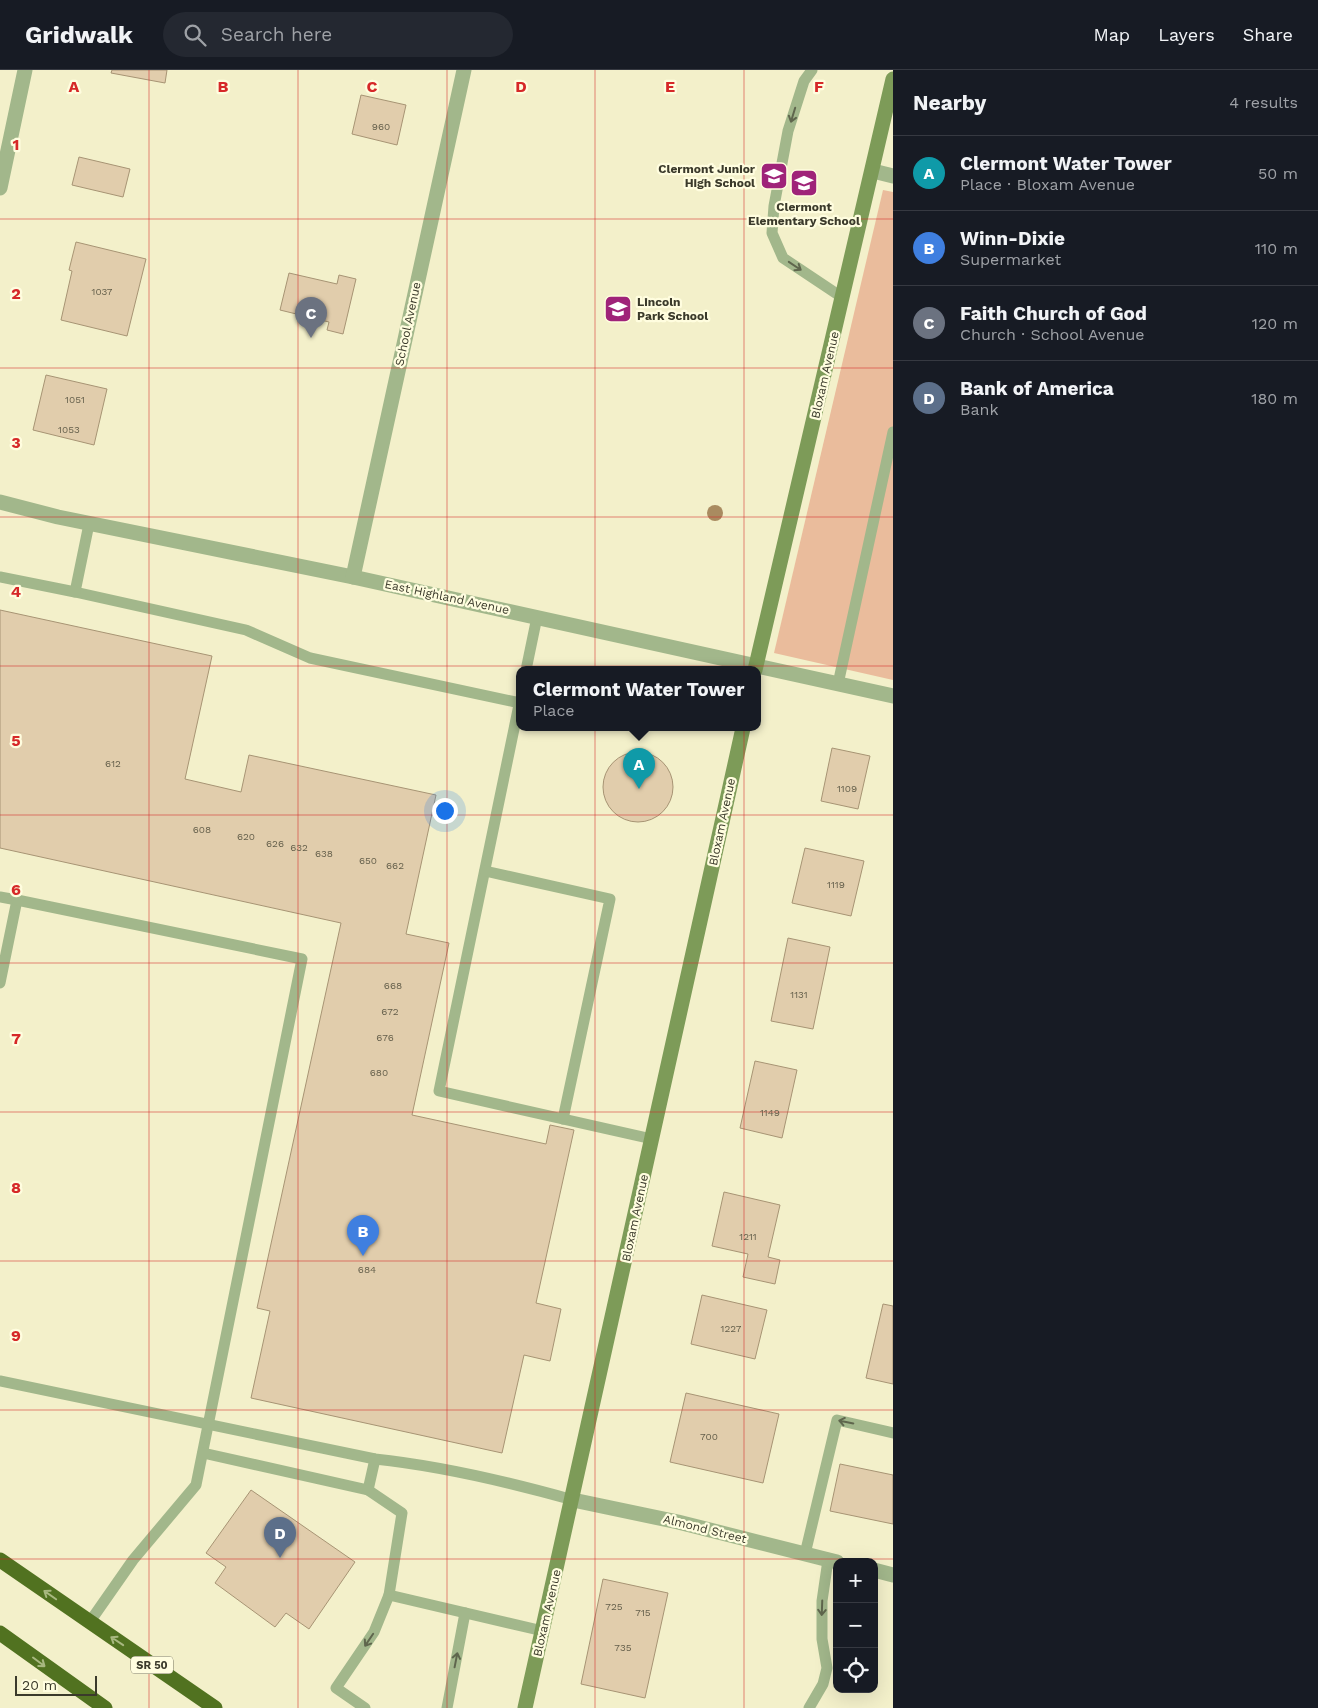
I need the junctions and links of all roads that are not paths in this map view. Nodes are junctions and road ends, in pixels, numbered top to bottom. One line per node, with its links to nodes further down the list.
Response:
1 (25, 70): 7 (street)
2 (464, 70): 13 (street, School Avenue)
3 (812, 70): 8 (lane, one-way to 8)
4 (893, 79): 5 (street, Bloxam Avenue)
5 (873, 171): 6 (street); 8 (street, Bloxam Avenue)
6 (893, 176)
7 (0, 188)
8 (843, 298): 18 (street, Bloxam Avenue)
9 (893, 432): 20 (lane)
10 (0, 502): 11 (street, East Highland Avenue)
11 (89, 524): 13 (street, East Highland Avenue); 14 (lane)
12 (0, 577): 14 (lane)
13 (353, 577): 15 (street, East Highland Avenue)
14 (75, 592): 22 (lane)
15 (537, 617): 16 (lane); 17 (street, East Highland Avenue)
16 (527, 666)
17 (747, 666)
18 (756, 666)
19 (761, 669): 20 (street, East Highland Avenue)
20 (838, 684): 21 (street, East Highland Avenue)
21 (893, 696)
22 (516, 701)
23 (516, 721): 25 (lane)
24 (741, 731): 30 (street, Bloxam Avenue)
25 (485, 871): 29 (lane); 29 (lane)
26 (0, 896): 27 (lane)
27 (17, 900): 28 (lane); 32 (lane)
28 (0, 984)
29 (563, 1119): 30 (lane)
30 (652, 1139): 37 (street, Bloxam Avenue)
31 (0, 1381): 32 (lane)
32 (209, 1426): 34 (lane); 35 (lane)
33 (893, 1432): 38 (lane, one-way to 38)
34 (203, 1453): 36 (lane); 45 (lane)
35 (375, 1459): 36 (lane); 37 (lane)
36 (368, 1490): 43 (lane)
37 (573, 1500): 38 (street, Almond Street); 46 (street, Bloxam Avenue)
38 (806, 1554): 40 (street, Almond Street)
39 (0, 1560): 45 (highway, SR 50, one-way to 39)
40 (832, 1561): 53 (lane, one-way to 53)
41 (878, 1571): 42 (street)
42 (893, 1575)
43 (389, 1595): 44 (lane); 50 (lane, one-way to 50)
44 (466, 1613): 46 (lane); 51 (lane, one-way to 44)
45 (89, 1622): 49 (highway, SR 50, one-way to 45)
46 (543, 1631): 52 (street, Bloxam Avenue)
47 (0, 1633): 48 (highway, one-way to 48)
48 (105, 1708)
49 (215, 1708)
50 (365, 1708)
51 (447, 1708)
52 (526, 1708)
53 (809, 1708)

